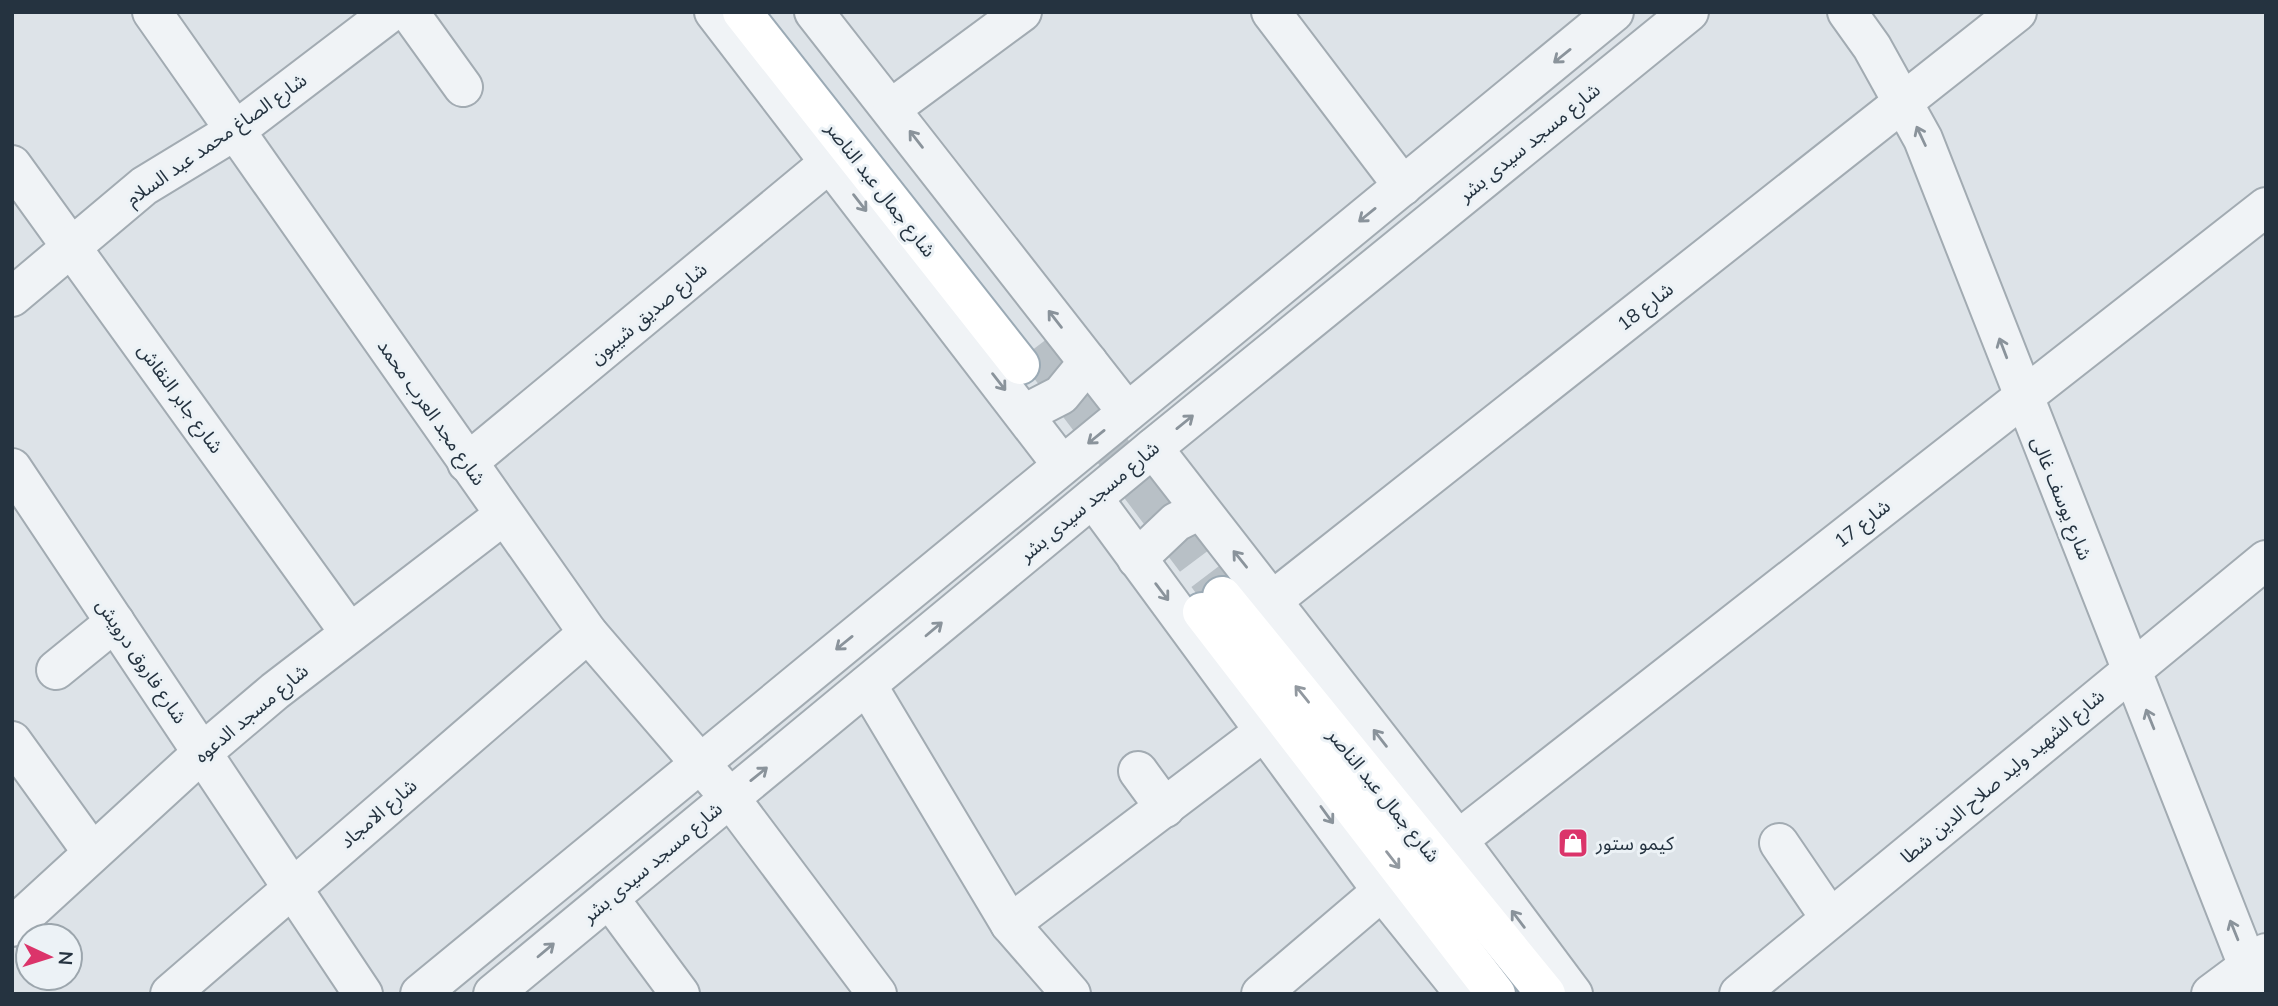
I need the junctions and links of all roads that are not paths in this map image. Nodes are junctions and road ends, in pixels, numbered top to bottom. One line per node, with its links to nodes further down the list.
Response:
1 (152, 12): 17 (street, شارع مجد العرب محمد)
2 (391, 12): 17 (street, شارع الصاغ محمد عبد السلام)
3 (409, 12): 14 (street)
4 (714, 12): 18 (street)
5 (742, 12): 6 (main road, شارع جمال عبد الناصر)
6 (774, 12)
7 (814, 12): 16 (street)
8 (1022, 12): 16 (street)
9 (1271, 12): 20 (street)
10 (1614, 12): 20 (street, one-way to 20)
11 (1689, 12): 28 (street, شارع مسجد سيدى بشر, one-way to 11)
12 (1847, 12): 15 (street, شارع يوسف غالى)
13 (2017, 12): 15 (street, شارع 18)
14 (463, 87)
15 (1904, 101): 25 (street, شارع يوسف غالى, one-way to 15); 37 (street, شارع 18)
16 (892, 108): 24 (street, one-way to 16)
17 (236, 130): 22 (street, شارع الصاغ محمد عبد السلام); 29 (street, شارع مجد العرب محمد)
18 (829, 163): 27 (street, one-way to 27); 29 (street, شارع صديق شيبون)
19 (12, 165): 22 (street, شارع جابر النقاش)
20 (1403, 186): 26 (street, one-way to 26)
21 (2266, 206): 25 (street, شارع 17)
22 (72, 247): 23 (street, شارع الصاغ محمد عبد السلام); 39 (street, شارع جابر النقاش)
23 (12, 297)
24 (1088, 362): 26 (street); 27 (street)
25 (2022, 398): 41 (street, شارع يوسف غالى); 51 (street, شارع 17)
26 (1127, 412): 30 (street, one-way to 30)
27 (1024, 414): 30 (street)
28 (1153, 448): 32 (street, شارع مسجد سيدى بشر); 33 (street)
29 (467, 463): 34 (street, شارع مجد العرب محمد)
30 (1062, 465): 47 (street, one-way to 47)
31 (12, 468): 38 (street, شارع فاروق درويش)
32 (1093, 498): 35 (street); 43 (street, شارع مسجد سيدى بشر, one-way to 32)
33 (1200, 510): 35 (street); 37 (street, one-way to 33)
34 (504, 514): 39 (street, شارع مسجد الدعوه); 40 (street, شارع مجد العرب محمد)
35 (1137, 559): 44 (street, one-way to 44)
36 (2266, 560): 41 (street, شارع الشهيد وليد صلاح الدين شطا)
37 (1273, 600): 51 (street, one-way to 37)
38 (115, 622): 42 (street); 46 (street, شارع فاروق درويش)
39 (349, 632): 46 (street, شارع مسجد الدعوه)
40 (588, 633): 47 (street, شارع مجد العرب محمد); 54 (street, شارع الامجاد)
41 (2130, 669): 57 (street, شارع الشهيد وليد صلاح الدين شطا); 60 (street, شارع يوسف غالى, one-way to 41)
42 (56, 670)
43 (867, 685): 49 (street, شارع مسجد سيدى بشر, one-way to 43); 58 (street)
44 (1266, 730): 50 (street); 55 (street, one-way to 55)
45 (12, 741): 53 (street)
46 (203, 752): 53 (street, شارع مسجد الدعوه); 54 (street, شارع فاروق درويش)
47 (699, 762): 49 (street, شارع مجد العرب محمد); 63 (street)
48 (1138, 771): 50 (street)
49 (730, 797): 56 (street, شارع مسجد سيدى بشر); 66 (street, شارع مجد العرب محمد)
50 (1165, 808): 58 (street)
51 (1458, 840): 72 (street, one-way to 51)
52 (1779, 843): 57 (street)
53 (92, 852): 59 (street, شارع مسجد الدعوه)
54 (292, 887): 61 (street, شارع الامجاد); 62 (street, شارع فاروق درويش)
55 (1382, 891): 68 (street); 69 (street)
56 (609, 898): 64 (street, شارع مسجد سيدى بشر, one-way to 56); 65 (street)
57 (1830, 918): 73 (street, شارع الشهيد وليد صلاح الدين شطا)
58 (1010, 924): 67 (street)
59 (12, 928)
60 (2257, 971): 74 (street)
61 (170, 994)
62 (363, 994)
63 (420, 994)
64 (493, 994)
65 (681, 994)
66 (877, 994)
67 (1071, 994)
68 (1261, 994)
69 (1465, 994)
70 (1496, 994): 71 (main road, شارع جمال عبد الناصر, one-way to 70)
71 (1546, 994)
72 (1573, 994)
73 (1739, 994)
74 (2211, 994)

